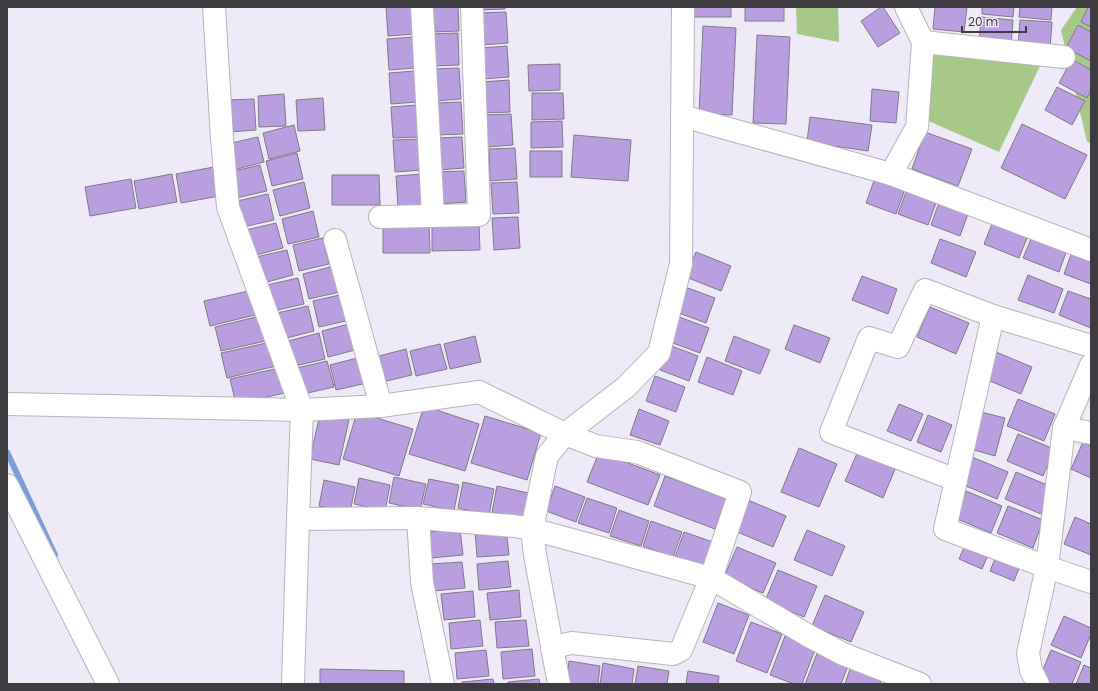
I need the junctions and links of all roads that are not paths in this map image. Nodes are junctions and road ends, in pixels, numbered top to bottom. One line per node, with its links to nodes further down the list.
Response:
1 (214, 7): 19 (street)
2 (422, 7): 10 (street)
3 (472, 7): 10 (street)
4 (683, 7): 8 (street)
5 (906, 7): 6 (street)
6 (923, 42): 7 (street); 9 (street)
7 (1064, 57)
8 (682, 116): 9 (street); 22 (street)
9 (891, 174): 13 (street)
10 (433, 216): 11 (street)
11 (380, 217)
12 (335, 240): 18 (street)
13 (1091, 250)
14 (993, 316): 15 (street); 23 (street); 23 (street)
15 (1091, 346)
16 (1091, 365): 20 (street)
17 (7, 404): 19 (street)
18 (381, 406): 19 (street); 22 (street)
19 (302, 410): 26 (street)
20 (1064, 428): 21 (street); 28 (street)
21 (1091, 433)
22 (565, 434): 27 (street); 29 (street)
23 (956, 480): 28 (street)
24 (7, 485): 32 (street)
25 (418, 518): 26 (street); 27 (street); 34 (street)
26 (298, 519): 33 (street)
27 (532, 529): 29 (street); 31 (street)
28 (1047, 567): 30 (street); 37 (street)
29 (711, 578): 31 (street); 36 (street)
30 (1091, 582)
31 (552, 647): 35 (street)
32 (108, 684)
33 (293, 684)
34 (443, 684)
35 (559, 684)
36 (920, 684)
37 (1038, 684)

